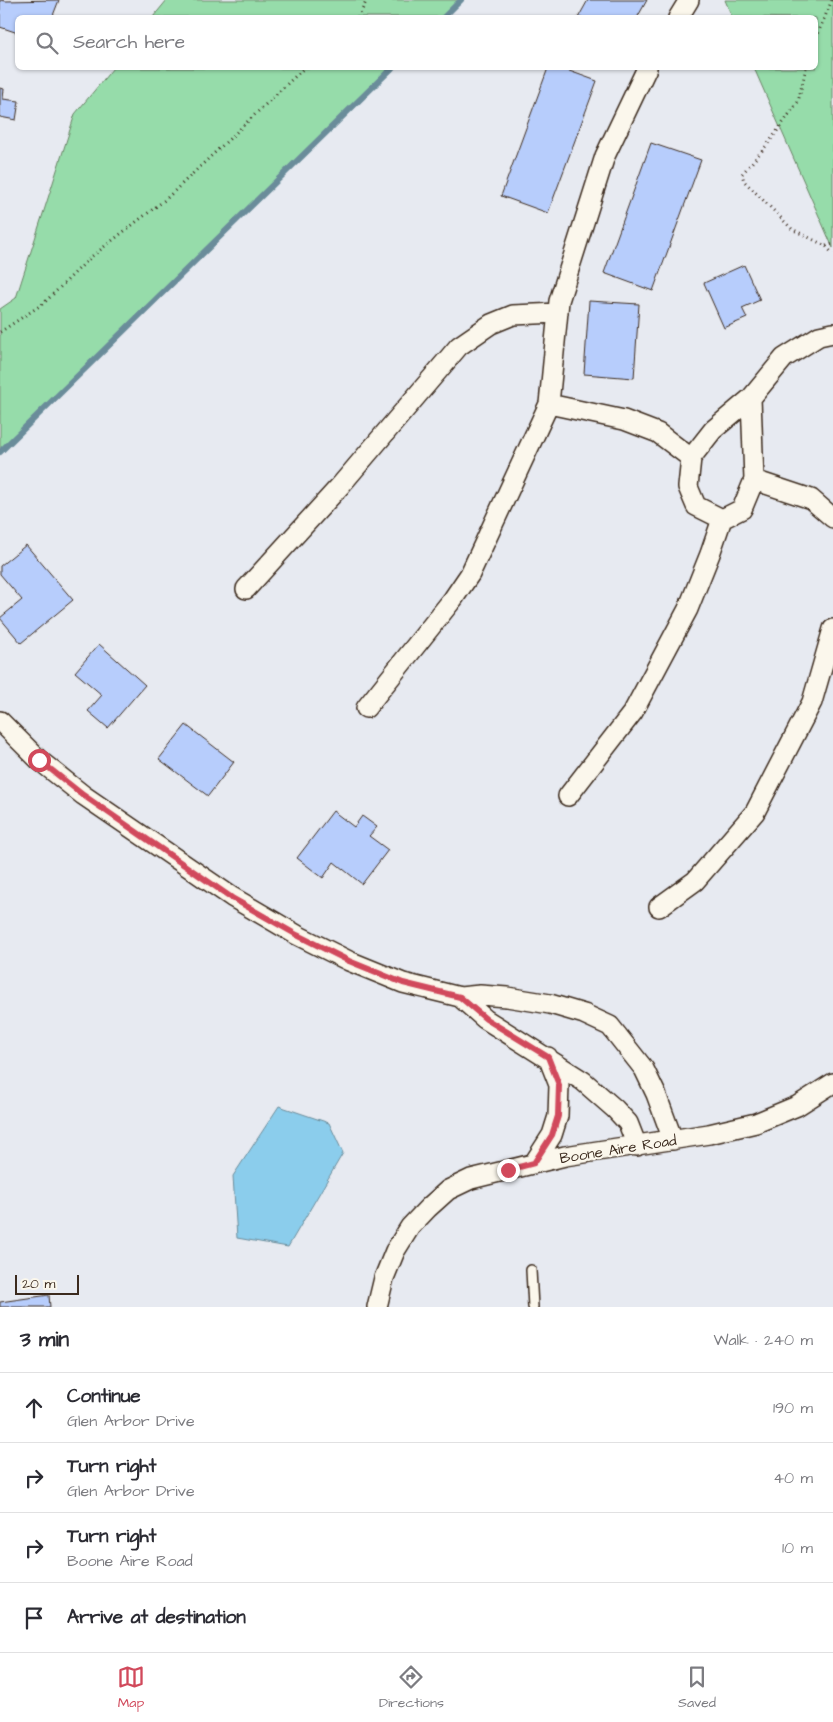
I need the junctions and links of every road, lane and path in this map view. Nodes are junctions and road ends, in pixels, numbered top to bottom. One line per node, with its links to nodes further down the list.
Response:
1 (367, 0): 4 (path)
2 (689, 0): 5 (street)
3 (832, 0): 6 (path)
4 (360, 15)
5 (680, 15)
6 (818, 33)
7 (302, 70): 14 (path)
8 (646, 70): 13 (street)
9 (806, 70): 11 (path)
10 (833, 244): 11 (path)
11 (826, 246): 12 (path)
12 (833, 254)
13 (558, 313): 17 (street); 22 (street)
14 (0, 332)
15 (833, 333): 16 (street)
16 (751, 398): 18 (street); 19 (street)
17 (549, 404): 18 (street); 24 (street)
18 (691, 458): 21 (street)
19 (754, 480): 20 (street); 21 (street)
20 (833, 518)
21 (722, 519): 26 (street)
22 (246, 589)
23 (833, 629): 27 (street)
24 (366, 708)
25 (0, 721): 28 (street)
26 (568, 796)
27 (659, 907)
28 (460, 997): 29 (street); 31 (street)
29 (548, 1057): 32 (street); 33 (street)
30 (833, 1083): 31 (street, Boone Aire Road)
31 (673, 1140): 32 (street, Boone Aire Road)
32 (637, 1146): 33 (street, Boone Aire Road)
33 (534, 1163): 35 (street, Boone Aire Road)
34 (531, 1270): 36 (lane)
35 (377, 1307)
36 (534, 1307)

